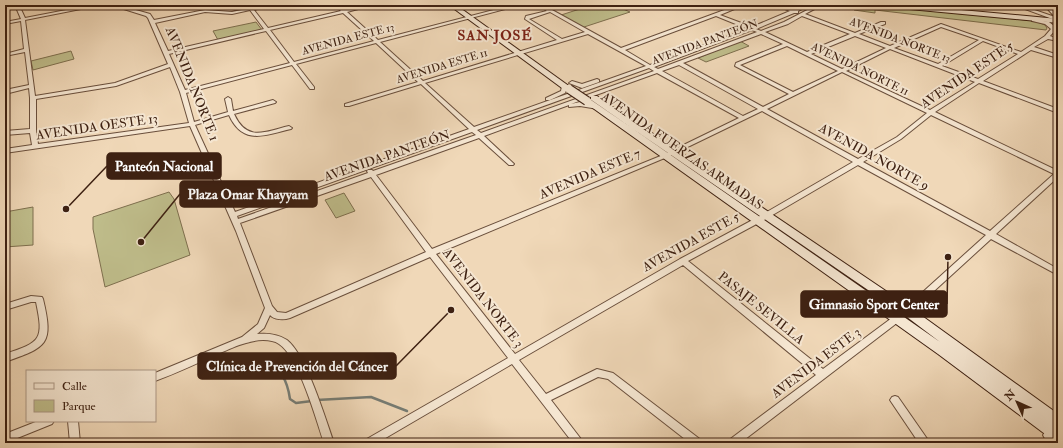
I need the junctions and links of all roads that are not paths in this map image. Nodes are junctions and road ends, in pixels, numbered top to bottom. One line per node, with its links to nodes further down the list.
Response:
1 (17, 5): 29 (street)
2 (99, 5): 29 (street)
3 (113, 5): 32 (street, AVENIDA NORTE 1)
4 (192, 5): 19 (street)
5 (270, 5): 19 (street)
6 (337, 5): 20 (street)
7 (372, 5): 20 (street)
8 (452, 5): 28 (main road, AVENIDA FUERZAS ARMADAS)
9 (459, 5): 28 (main road, AVENIDA FUERZAS ARMADAS)
10 (518, 5): 28 (street, AVENIDA ESTE 13)
11 (540, 5): 21 (street)
12 (742, 5): 25 (street)
13 (776, 5): 22 (street)
14 (808, 5): 22 (street, AVENIDA PANTEÓN)
15 (820, 5): 26 (street, AVENIDA PANTEÓN)
16 (888, 5): 30 (main road)
17 (1016, 5): 24 (street)
18 (1046, 5): 23 (street)
19 (251, 9): 32 (street); 37 (street)
20 (345, 11): 37 (street); 45 (street)
21 (551, 11): 39 (street); 46 (street)
22 (796, 12): 36 (street, AVENIDA PANTEÓN)
23 (1052, 12): 24 (street); 27 (street); 31 (street)
24 (1039, 13): 30 (street); 31 (street)
25 (717, 15): 36 (street, AVENIDA NORTE 11); 51 (street)
26 (803, 15): 40 (street, AVENIDA PANTEÓN); 41 (street, AVENIDA NORTE 13)
27 (1058, 15)
28 (474, 18): 45 (street, AVENIDA ESTE 13); 52 (main road, AVENIDA FUERZAS ARMADAS)
29 (23, 19): 34 (street); 50 (street)
30 (1032, 19): 31 (main road); 38 (street)
31 (1058, 20)
32 (152, 22): 53 (street, AVENIDA NORTE 1)
33 (882, 22): 41 (street)
34 (5, 23)
35 (1058, 24): 38 (street, AVENIDA ESTE 5)
36 (753, 29): 40 (street, AVENIDA NORTE 11); 61 (street, AVENIDA PANTEÓN)
37 (266, 30): 53 (street); 59 (street)
38 (1054, 30): 42 (street, AVENIDA ESTE 5)
39 (589, 32): 46 (street, AVENIDA ESTE 11); 51 (street)
40 (761, 32): 47 (street, AVENIDA NORTE 11); 58 (street, AVENIDA PANTEÓN)
41 (854, 34): 48 (street, AVENIDA NORTE 13); 55 (street)
42 (1047, 37): 44 (street); 49 (street, AVENIDA ESTE 5)
43 (982, 40): 48 (street, AVENIDA ESTE 7); 54 (street); 62 (street)
44 (1058, 40)
45 (378, 41): 59 (street, AVENIDA ESTE 13); 68 (street)
46 (562, 41): 52 (street, AVENIDA ESTE 11)
47 (786, 45): 55 (street, AVENIDA NORTE 11); 74 (street)
48 (889, 48): 62 (street, AVENIDA NORTE 13); 64 (street, AVENIDA ESTE 7)
49 (1031, 48): 54 (street, AVENIDA ESTE 5); 57 (street)
50 (26, 50): 56 (street); 69 (street)
51 (621, 50): 61 (street)
52 (525, 52): 68 (street, AVENIDA ESTE 11); 70 (main road, AVENIDA FUERZAS ARMADAS)
53 (167, 53): 60 (street, AVENIDA NORTE 1)
54 (1022, 53): 67 (street, AVENIDA ESTE 5)
55 (806, 54): 64 (street, AVENIDA NORTE 11)
56 (5, 55)
57 (1058, 57)
58 (679, 63): 63 (street, AVENIDA PANTEÓN); 80 (street, AVENIDA NORTE 9)
59 (292, 64): 71 (street); 73 (street, AVENIDA ESTE 13)
60 (171, 65): 73 (street, AVENIDA NORTE 1); 75 (street)
61 (651, 66): 63 (street); 65 (street, AVENIDA PANTEÓN)
62 (938, 66): 67 (street, AVENIDA NORTE 13)
63 (658, 70): 66 (street, AVENIDA PANTEÓN); 85 (street)
64 (840, 71): 74 (street, AVENIDA ESTE 7); 83 (street, AVENIDA NORTE 11)
65 (634, 73): 70 (street, AVENIDA PANTEÓN); 84 (street, AVENIDA PANTEÓN)
66 (640, 77): 78 (street, AVENIDA PANTEÓN); 86 (street, AVENIDA PANTEÓN)
67 (979, 81): 81 (street, AVENIDA NORTE 13); 83 (street, AVENIDA ESTE 5)
68 (422, 83): 79 (street, AVENIDA ESTE 11); 89 (street)
69 (32, 86): 72 (street); 75 (street)
70 (571, 86): 78 (main road, AVENIDA FUERZAS ARMADAS, bridge); 84 (street, AVENIDA PANTEÓN)
71 (312, 88)
72 (5, 92)
73 (183, 92): 87 (street, AVENIDA NORTE 1)
74 (792, 94): 80 (street, AVENIDA ESTE 7)
75 (33, 98): 90 (street)
76 (228, 99): 82 (street)
77 (273, 102): 82 (street, AVENIDA OESTE 13)
78 (594, 102): 86 (street, AVENIDA PANTEÓN); 95 (main road, AVENIDA FUERZAS ARMADAS)
79 (347, 105)
80 (763, 108): 85 (street, AVENIDA ESTE 7); 96 (street, AVENIDA NORTE 9)
81 (1058, 111)
82 (231, 113): 87 (street, AVENIDA OESTE 13); 88 (street)
83 (930, 113): 96 (street, AVENIDA ESTE 5); 100 (street, AVENIDA NORTE 11)
84 (517, 115): 89 (street, AVENIDA PANTEÓN)
85 (742, 118): 95 (street, AVENIDA ESTE 7)
86 (523, 120): 92 (street, AVENIDA PANTEÓN)
87 (192, 124): 93 (street, AVENIDA OESTE 13); 101 (street, AVENIDA NORTE 1)
88 (289, 128)
89 (473, 130): 92 (street); 98 (street, AVENIDA PANTEÓN)
90 (33, 131): 91 (street); 93 (street)
91 (5, 133)
92 (479, 136): 97 (street); 99 (street, AVENIDA PANTEÓN)
93 (35, 148): 94 (street, AVENIDA OESTE 13)
94 (5, 151)
95 (668, 154): 102 (main road, AVENIDA FUERZAS ARMADAS); 104 (street, AVENIDA ESTE 7)
96 (857, 161): 102 (street, AVENIDA ESTE 5); 103 (street, AVENIDA NORTE 9)
97 (512, 164)
98 (368, 167): 99 (street, AVENIDA NORTE 3); 101 (street, AVENIDA PANTEÓN)
99 (373, 174): 101 (street, AVENIDA PANTEÓN); 104 (street, AVENIDA NORTE 3)
100 (1058, 174): 103 (street, AVENIDA ESTE 3)
101 (235, 218): 108 (street, AVENIDA NORTE 1)
102 (762, 218): 105 (street, AVENIDA ESTE 5); 109 (main road, AVENIDA FUERZAS ARMADAS); 110 (main road, AVENIDA FUERZAS ARMADAS)
103 (992, 235): 106 (street, AVENIDA NORTE 9); 109 (street, AVENIDA ESTE 3)
104 (431, 253): 108 (street, AVENIDA ESTE 7); 114 (street, AVENIDA NORTE 3)
105 (683, 261): 114 (street, AVENIDA ESTE 5); 115 (street, PASAJE SEVILLA)
106 (1058, 272)
107 (5, 307): 113 (street)
108 (269, 308): 111 (street)
109 (907, 311): 110 (street, AVENIDA ESTE 3); 112 (main road, AVENIDA FUERZAS ARMADAS); 119 (street)
110 (895, 319): 112 (main road, AVENIDA FUERZAS ARMADAS); 115 (street, AVENIDA ESTE 3); 132 (street)
111 (245, 339): 116 (street); 126 (street)
112 (947, 348): 122 (main road); 123 (main road)
113 (5, 358)
114 (513, 358): 117 (street, AVENIDA NORTE 3); 127 (street, AVENIDA ESTE 5)
115 (823, 375): 130 (street, AVENIDA ESTE 3)
116 (156, 377)
117 (545, 399): 128 (street, AVENIDA NORTE 3); 129 (street)
118 (894, 400): 131 (street)
119 (1058, 416)
120 (47, 422): 124 (street)
121 (73, 422): 125 (street)
122 (1058, 422)
123 (1058, 435)
124 (6, 439)
125 (75, 443)
126 (329, 443)
127 (368, 443)
128 (579, 443)
129 (698, 443)
130 (732, 443)
131 (925, 443)
132 (1058, 443)

